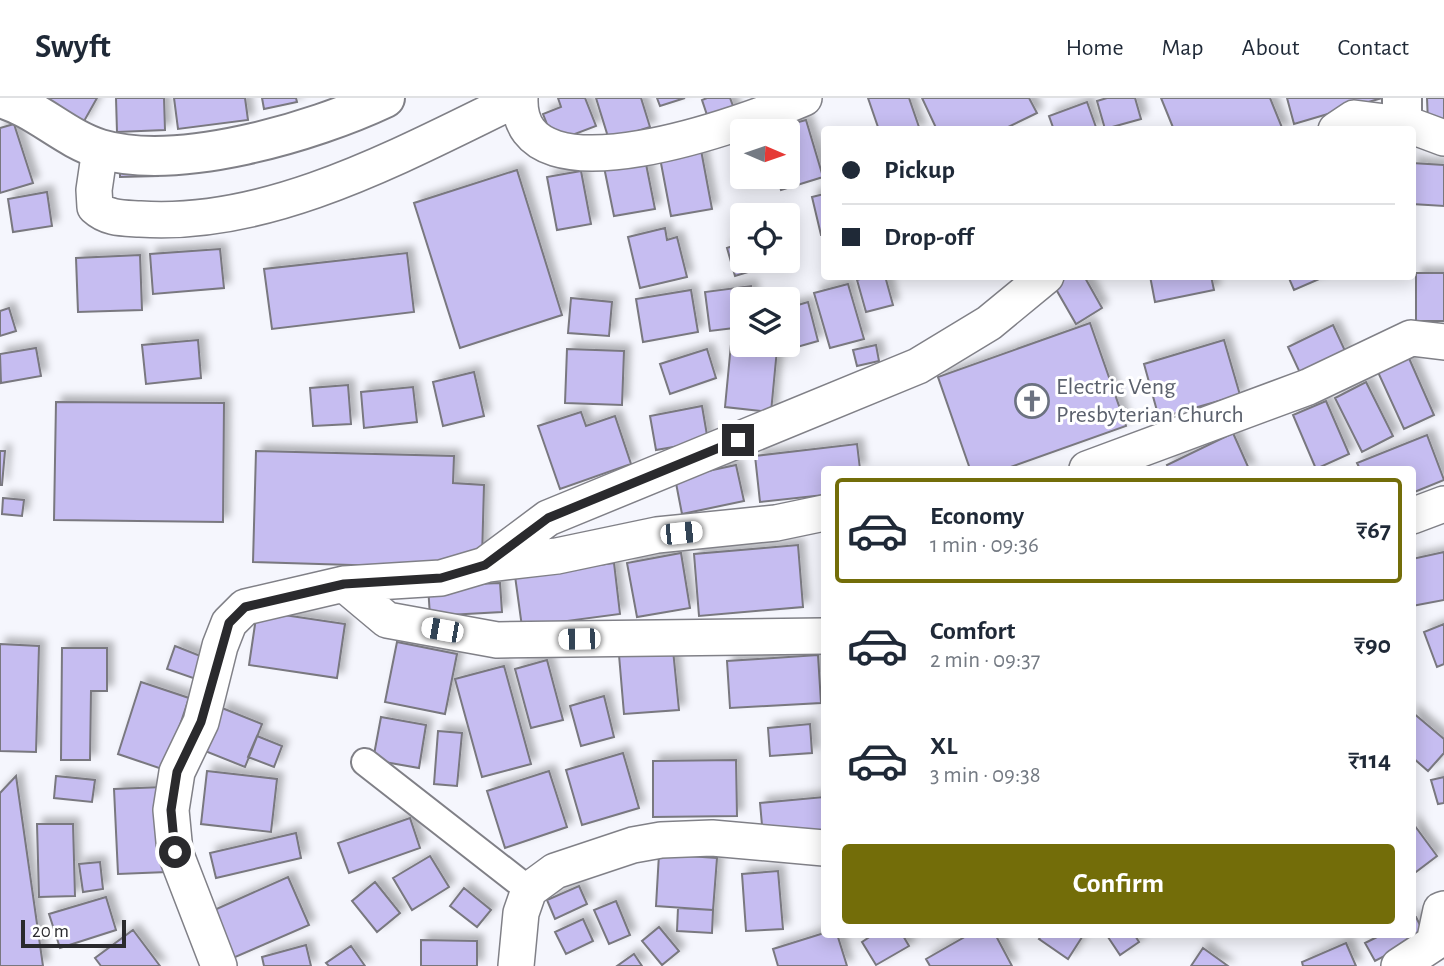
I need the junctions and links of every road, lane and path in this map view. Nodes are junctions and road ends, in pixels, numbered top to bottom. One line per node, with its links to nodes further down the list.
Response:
1 (0, 98): 8 (main road)
2 (385, 98): 8 (main road)
3 (519, 98): 4 (street); 8 (street)
4 (804, 98)
5 (1402, 111): 6 (street); 7 (street)
6 (1342, 126)
7 (1444, 138)
8 (100, 149)
9 (1041, 280): 15 (street)
10 (1444, 342): 11 (street)
11 (1095, 466)
12 (1444, 504): 14 (street)
13 (821, 514): 15 (street)
14 (1416, 514)
15 (485, 565): 16 (street)
16 (344, 584): 17 (street); 22 (street)
17 (821, 636)
18 (365, 762): 20 (street)
19 (821, 848): 20 (street)
20 (529, 890): 23 (street)
21 (1444, 908): 24 (street)
22 (219, 966)
23 (516, 966)
24 (1399, 966)

